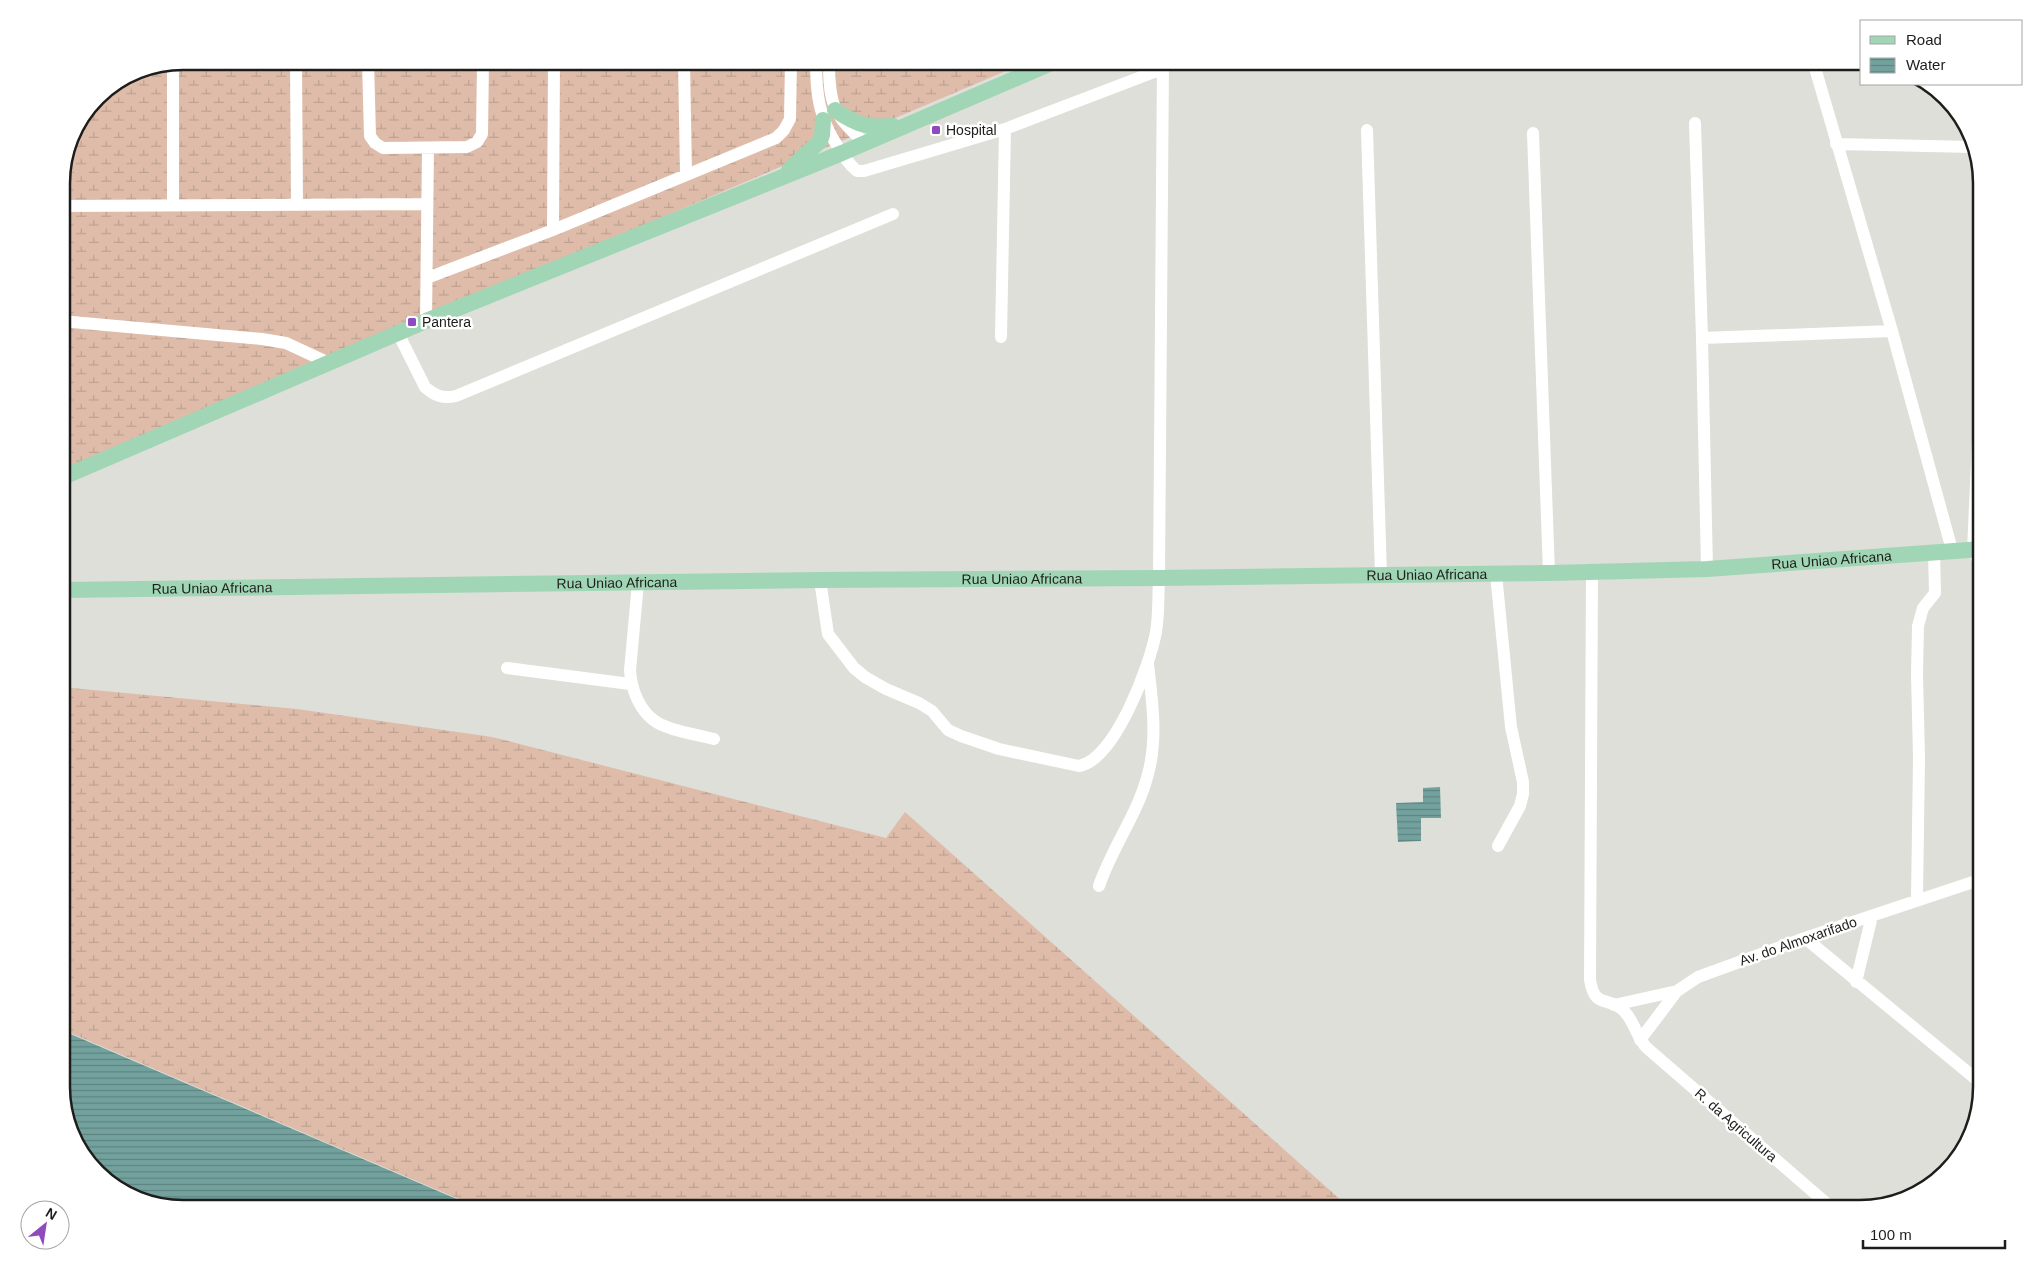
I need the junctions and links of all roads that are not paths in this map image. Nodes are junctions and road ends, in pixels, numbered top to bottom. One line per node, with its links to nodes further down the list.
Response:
1 (296, 70): 27 (street)
2 (368, 70): 23 (street)
3 (483, 70): 23 (street)
4 (554, 70): 32 (street)
5 (684, 70): 25 (street)
6 (791, 70): 25 (street)
7 (816, 70): 14 (street)
8 (829, 70): 14 (street)
9 (1035, 70): 16 (main road)
10 (1150, 70): 17 (street)
11 (1162, 70): 50 (street)
12 (1815, 70): 21 (street)
13 (173, 71): 29 (street)
14 (829, 115): 16 (main road); 20 (street); 24 (street); 26 (main road)
15 (1695, 123): 39 (street)
16 (907, 125): 20 (main road)
17 (1004, 129): 24 (street); 38 (street)
18 (1367, 130): 49 (street)
19 (1534, 133): 47 (street)
20 (865, 143): 24 (main road)
21 (1836, 144): 22 (street); 36 (street)
22 (1967, 147)
23 (428, 148): 28 (street)
24 (842, 153): 26 (main road)
25 (686, 175): 32 (street)
26 (778, 179): 34 (main road)
27 (297, 204): 28 (street); 29 (street)
28 (426, 204): 33 (street)
29 (173, 205): 30 (street)
30 (70, 206)
31 (893, 214): 37 (street)
32 (553, 230): 33 (street)
33 (427, 278): 34 (street)
34 (426, 321): 37 (main road)
35 (70, 322): 40 (street)
36 (1892, 331): 39 (street); 42 (street)
37 (398, 333): 40 (main road)
38 (1001, 337)
39 (1702, 338): 45 (street)
40 (329, 362): 41 (main road)
41 (70, 475)
42 (1952, 550): 43 (main road, Rua Uniao Africana); 44 (main road, Rua Uniao Africana)
43 (1973, 550)
44 (1934, 552): 45 (main road, Rua Uniao Africana); 61 (street)
45 (1707, 569): 46 (main road, Rua Uniao Africana)
46 (1592, 572): 47 (main road, Rua Uniao Africana); 66 (street)
47 (1549, 573): 48 (main road, Rua Uniao Africana)
48 (1496, 574): 49 (main road, Rua Uniao Africana); 58 (street)
49 (1381, 575): 50 (main road, Rua Uniao Africana)
50 (1159, 578): 51 (main road, Rua Uniao Africana); 54 (street)
51 (820, 580): 52 (main road, Rua Uniao Africana); 54 (street)
52 (638, 583): 53 (main road, Rua Uniao Africana); 56 (street)
53 (70, 590)
54 (1148, 661): 60 (street)
55 (507, 668): 56 (street)
56 (630, 684): 57 (street)
57 (714, 739)
58 (1498, 846)
59 (1973, 882): 61 (street, Av. do Almoxarifado)
60 (1098, 886)
61 (1917, 899): 62 (street, Av. do Almoxarifado)
62 (1872, 916): 63 (street, Av. do Almoxarifado); 64 (street)
63 (1805, 938): 64 (street); 65 (street, Av. do Almoxarifado)
64 (1856, 982): 68 (street)
65 (1676, 991): 66 (street); 67 (street, Av. do Almoxarifado)
66 (1614, 1005): 67 (street)
67 (1640, 1040): 69 (street, R. da Agricultura)
68 (1973, 1077)
69 (1823, 1200)

